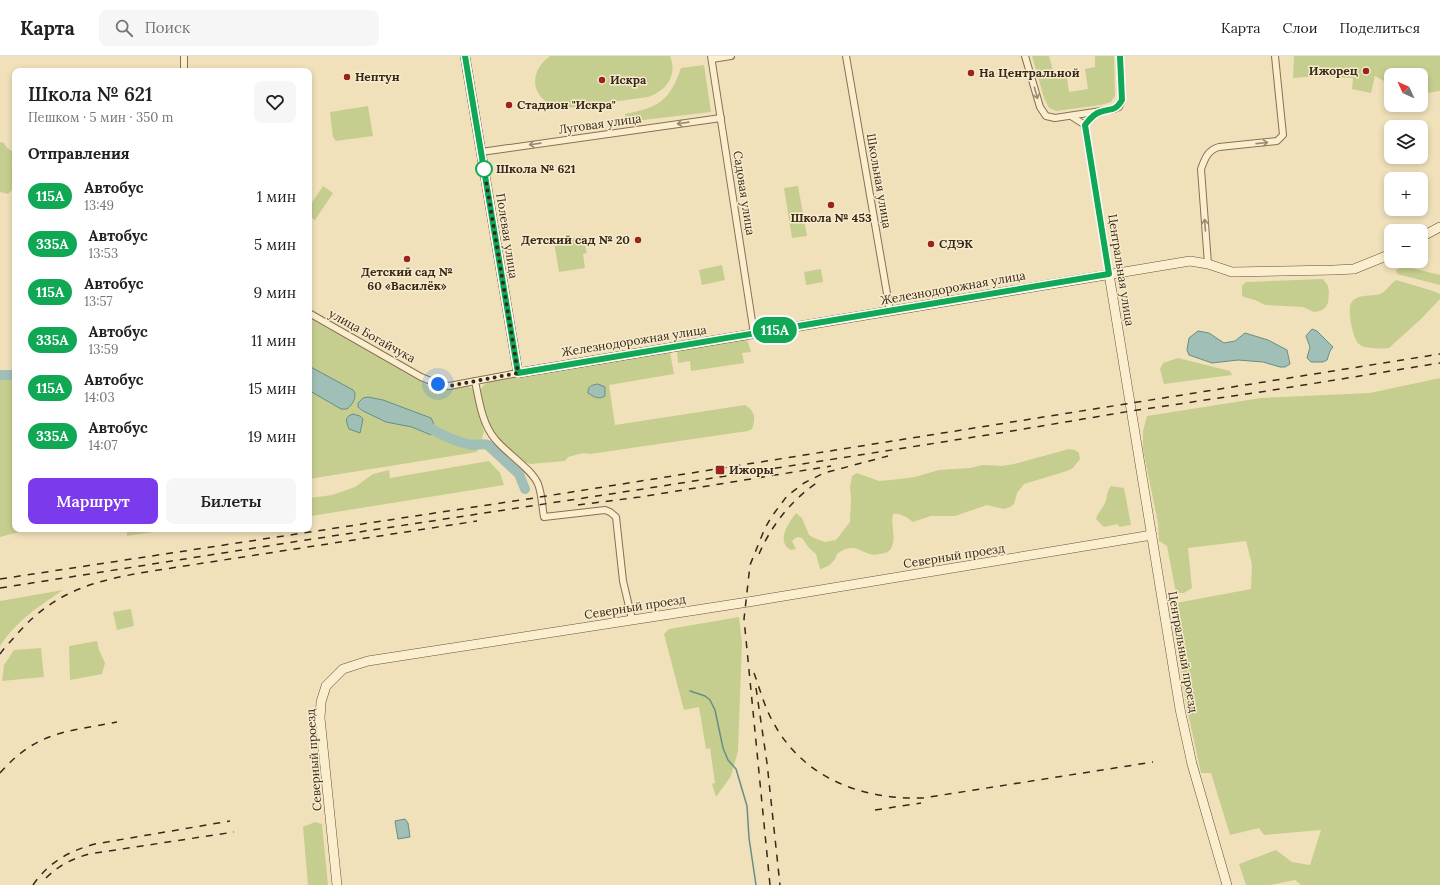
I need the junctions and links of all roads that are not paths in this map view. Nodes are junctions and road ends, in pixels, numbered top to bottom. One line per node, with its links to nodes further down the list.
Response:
1 (184, 56): 9 (street)
2 (465, 56): 14 (street, Полевая улица)
3 (731, 56): 8 (street)
4 (846, 56): 20 (street, Школьная улица)
5 (1025, 56): 11 (street, one-way to 11)
6 (1120, 56): 10 (street)
7 (1275, 56): 18 (street, one-way to 7)
8 (712, 58): 12 (street, Садовая улица)
9 (184, 68)
10 (1099, 112): 11 (street); 13 (street)
11 (1071, 116): 13 (street)
12 (721, 118): 14 (street, Луговая улица, one-way to 14); 22 (street, Садовая улица)
13 (1085, 125): 19 (street, Центральная улица)
14 (481, 152): 23 (street, Полевая улица)
15 (1440, 227): 16 (street)
16 (1428, 233)
17 (1384, 257): 18 (street, Железнодорожная улица)
18 (1208, 264): 19 (street, Железнодорожная улица)
19 (1109, 274): 20 (street, Железнодорожная улица); 25 (street, Центральная улица)
20 (890, 311): 22 (street, Железнодорожная улица)
21 (312, 315): 24 (street, улица Богайчука)
22 (754, 334): 23 (street, Железнодорожная улица)
23 (518, 373): 24 (street, улица Богайчука)
24 (475, 381): 27 (street)
25 (1133, 418): 26 (street, Центральный проезд)
26 (1152, 535): 27 (street, Северный проезд); 29 (street, Центральный проезд)
27 (632, 619): 28 (street, Северный проезд)
28 (337, 885)
29 (1228, 885)

